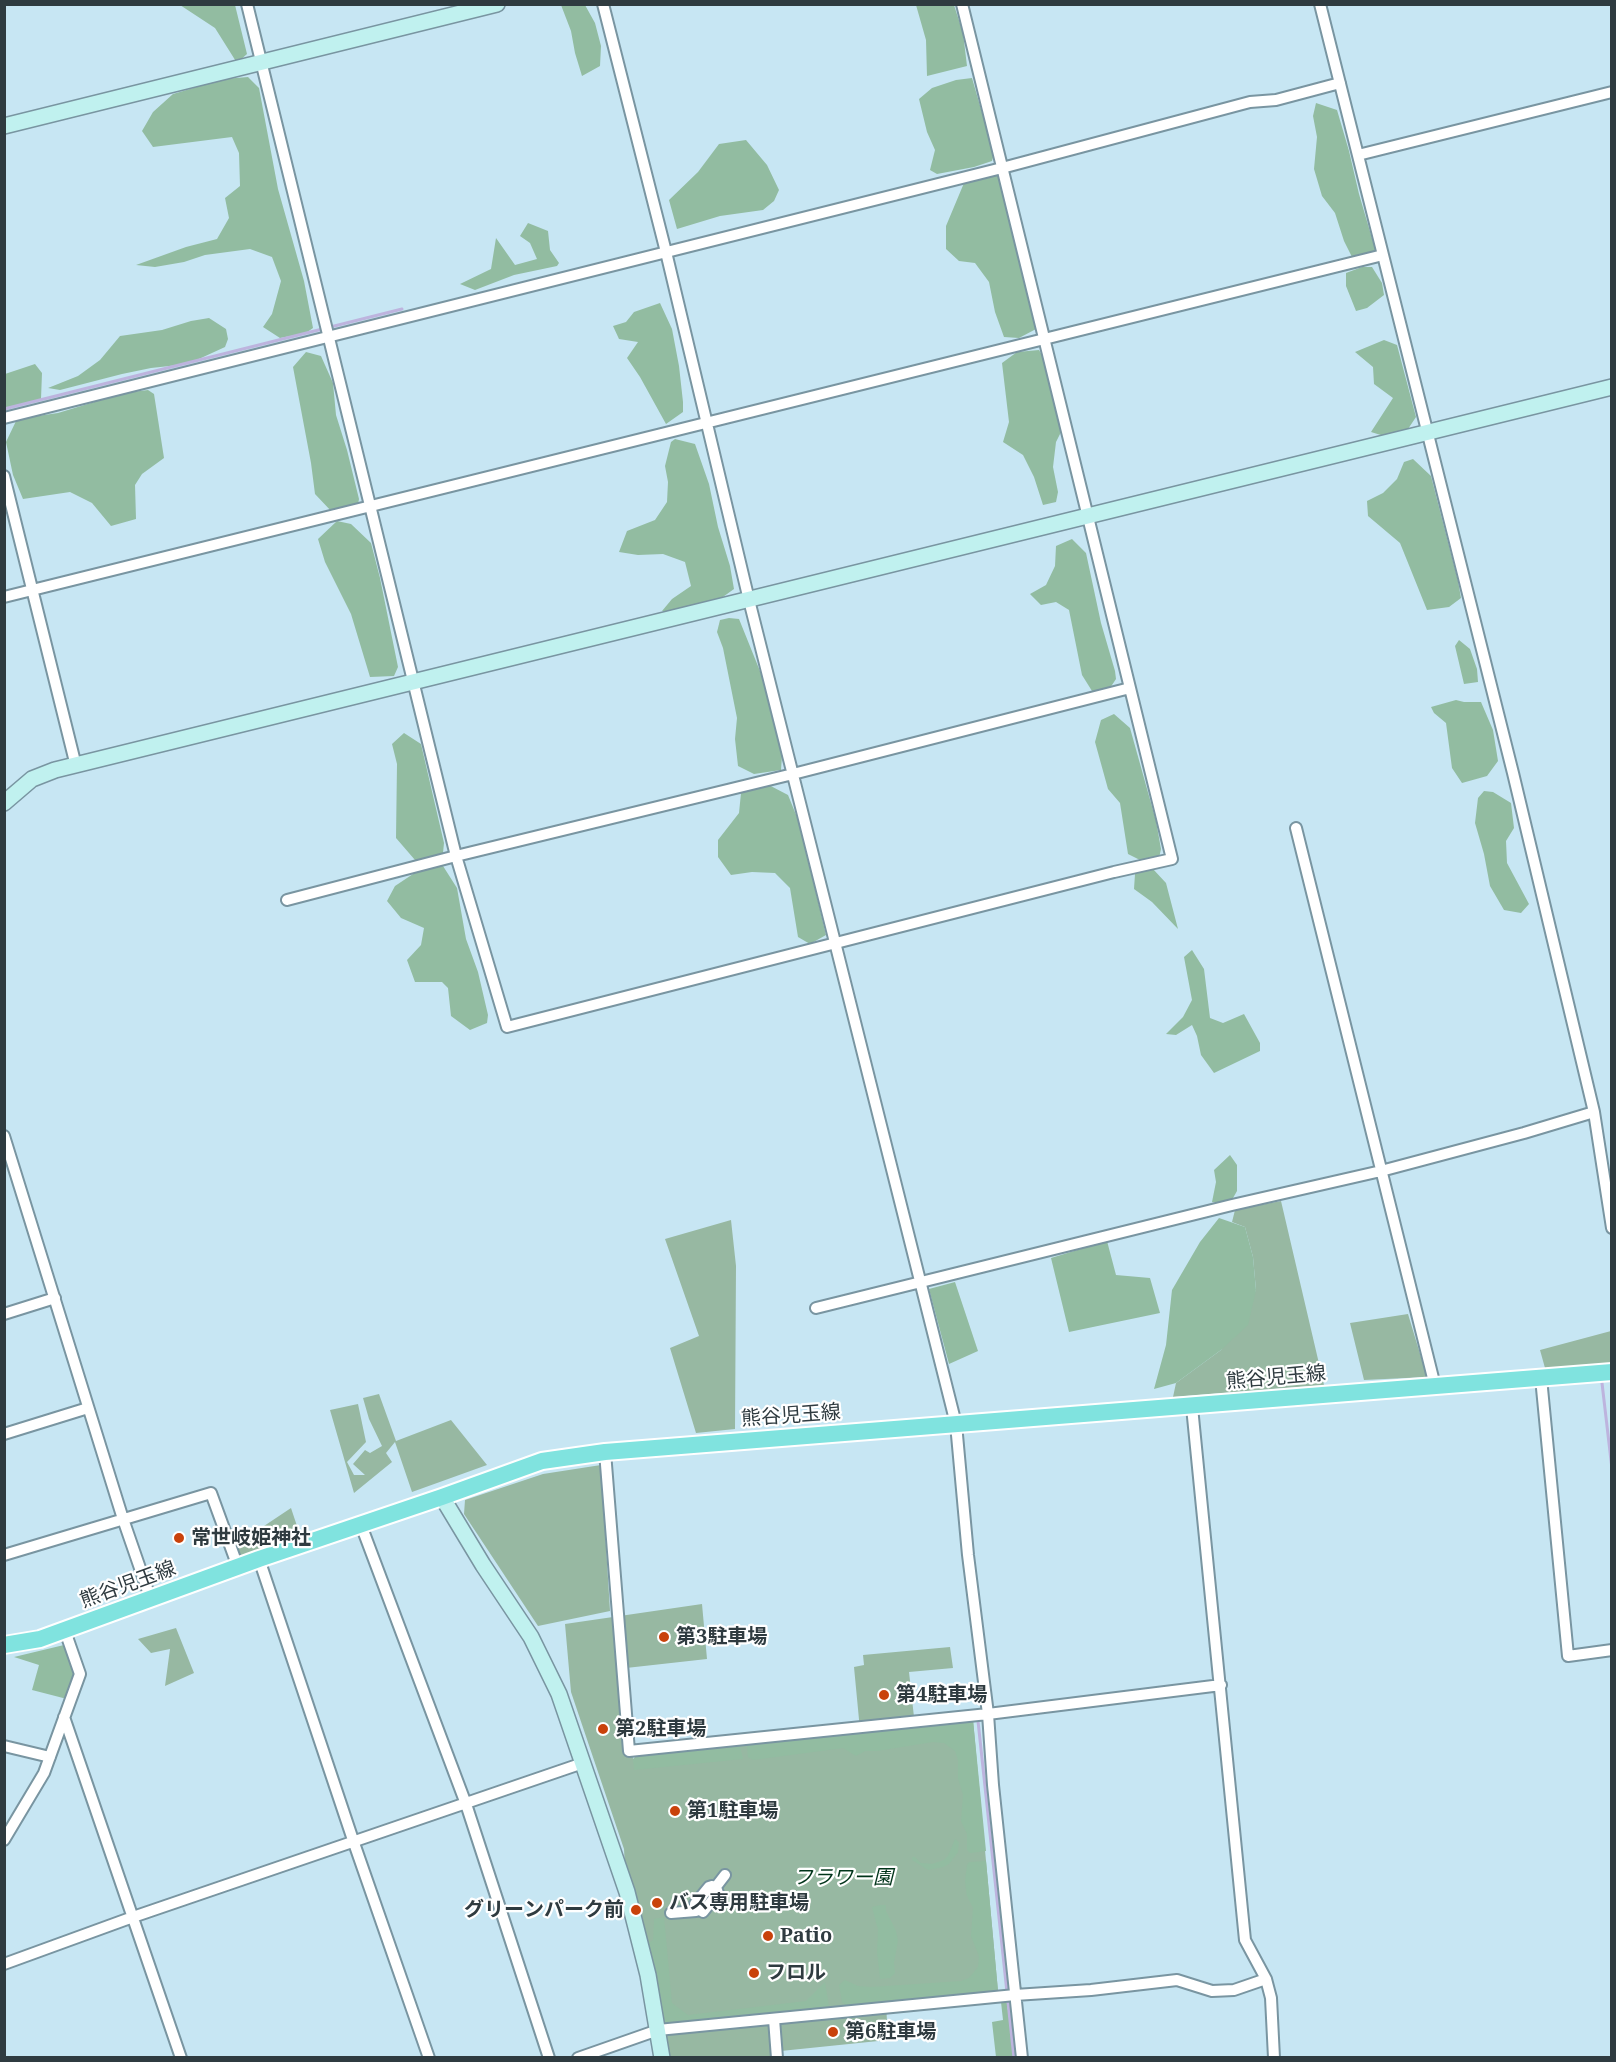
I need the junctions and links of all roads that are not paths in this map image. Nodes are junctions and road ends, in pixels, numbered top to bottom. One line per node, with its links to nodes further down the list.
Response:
1 (247, 4): 6 (street)
2 (497, 4): 6 (street)
3 (603, 4): 12 (street)
4 (962, 4): 11 (street)
5 (1320, 4): 7 (street)
6 (261, 63): 9 (street); 14 (street)
7 (1340, 83): 10 (street); 11 (street)
8 (1611, 92): 10 (street)
9 (4, 126)
10 (1358, 155): 13 (street)
11 (1002, 168): 12 (street); 15 (street)
12 (666, 252): 14 (street); 18 (street)
13 (1383, 255): 15 (street); 19 (street)
14 (329, 337): 17 (street); 21 (street)
15 (1044, 339): 18 (street); 22 (street)
16 (1611, 387): 19 (street)
17 (4, 418)
18 (706, 423): 21 (street); 25 (street)
19 (1428, 432): 22 (street); 35 (street)
20 (4, 476): 23 (street)
21 (370, 506): 23 (street); 26 (street)
22 (1088, 516): 25 (street); 27 (street)
23 (33, 590): 24 (street); 28 (street)
24 (4, 597)
25 (749, 600): 26 (street); 29 (street)
26 (412, 683): 28 (street); 32 (street)
27 (1130, 688): 29 (street); 34 (street)
28 (76, 766): 30 (street)
29 (793, 774): 32 (street); 34 (street)
30 (4, 803)
31 (1296, 828): 38 (street)
32 (456, 855): 33 (street); 34 (street)
33 (287, 900)
34 (835, 943): 40 (street)
35 (1594, 1112): 37 (street); 38 (street)
36 (4, 1136): 41 (street)
37 (1607, 1163): 39 (street)
38 (1382, 1171): 40 (street); 46 (street)
39 (1611, 1228)
40 (920, 1282): 42 (street); 49 (street)
41 (55, 1298): 43 (street); 48 (street)
42 (816, 1308)
43 (4, 1314)
44 (1611, 1372): 45 (main road, 熊谷児玉線)
45 (1541, 1378): 46 (main road, 熊谷児玉線); 61 (street)
46 (1435, 1386): 47 (main road, 熊谷児玉線)
47 (1192, 1407): 49 (main road, 熊谷児玉線); 62 (street)
48 (88, 1408): 50 (street); 53 (street)
49 (956, 1424): 51 (main road, 熊谷児玉線); 63 (street)
50 (4, 1434)
51 (605, 1452): 52 (main road, 熊谷児玉線); 63 (street)
52 (442, 1497): 54 (main road, 熊谷児玉線); 67 (street)
53 (123, 1520): 55 (street); 57 (street); 58 (street)
54 (361, 1525): 56 (main road, 熊谷児玉線); 68 (street)
55 (4, 1555)
56 (259, 1559): 57 (main road, 熊谷児玉線); 70 (street)
57 (238, 1568): 58 (main road, 熊谷児玉線)
58 (151, 1600): 59 (main road, 熊谷児玉線)
59 (64, 1631): 60 (main road, 熊谷児玉線); 64 (street)
60 (4, 1645)
61 (1611, 1650)
62 (1221, 1685): 63 (street); 77 (street)
63 (988, 1714): 78 (street)
64 (64, 1718): 66 (street); 75 (street)
65 (4, 1746): 66 (street)
66 (50, 1757): 69 (street)
67 (583, 1763): 68 (street); 80 (street)
68 (466, 1804): 70 (street); 83 (street)
69 (4, 1840)
70 (354, 1843): 75 (street); 82 (street)
71 (725, 1875): 72 (street)
72 (715, 1888): 73 (street); 73 (street)
73 (698, 1909): 74 (street)
74 (671, 1913)
75 (133, 1917): 76 (street); 81 (street)
76 (4, 1964)
77 (1266, 1979): 78 (street); 88 (street)
78 (1015, 1995): 79 (street); 87 (street)
79 (774, 2019): 80 (street); 86 (street)
80 (658, 2030): 84 (street); 85 (street)
81 (181, 2058)
82 (429, 2058)
83 (549, 2058)
84 (578, 2058)
85 (662, 2058)
86 (777, 2058)
87 (1022, 2058)
88 (1275, 2058)

